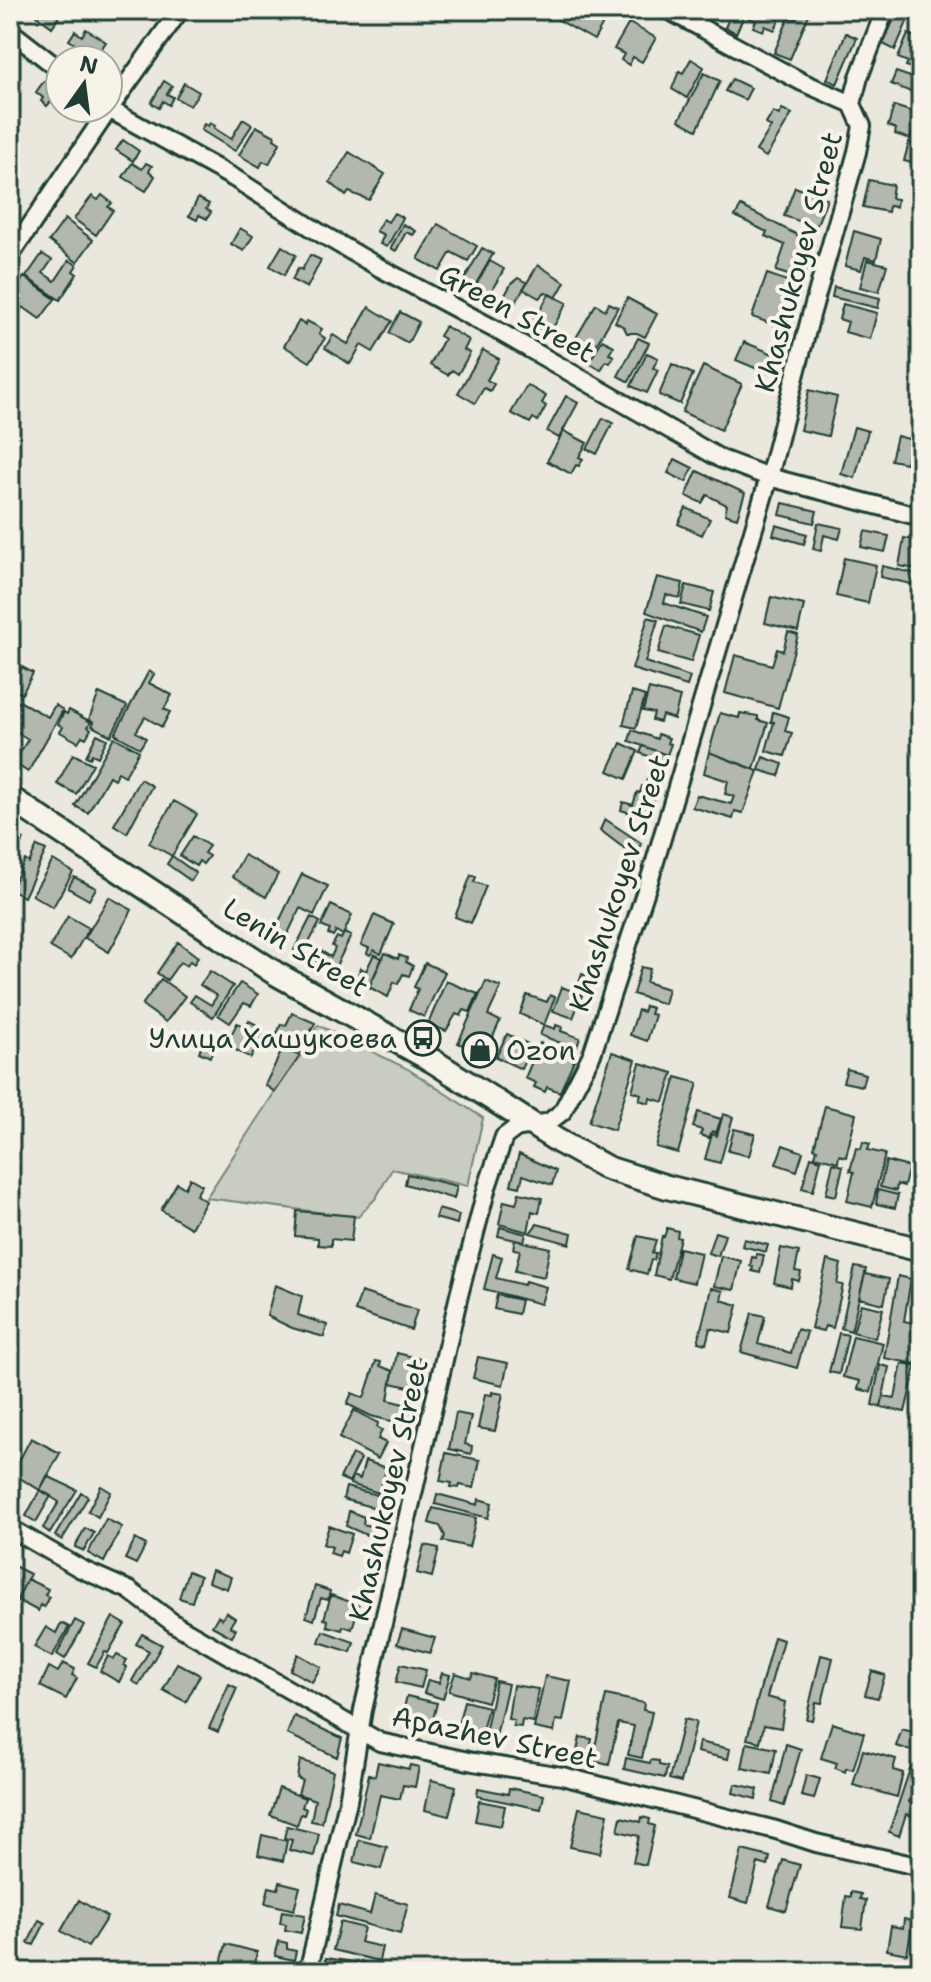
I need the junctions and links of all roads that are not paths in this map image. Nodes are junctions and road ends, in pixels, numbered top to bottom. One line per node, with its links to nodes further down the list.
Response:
1 (180, 10): 6 (street)
2 (668, 10): 7 (street)
3 (885, 10): 7 (street, Khashukoyev Street)
4 (10, 31): 5 (street)
5 (44, 58)
6 (124, 87)
7 (852, 104): 11 (street, Khashukoyev Street)
8 (124, 118): 11 (street, Green Street)
9 (98, 124): 10 (street)
10 (10, 256)
11 (769, 477): 12 (street, Green Street); 14 (street, Khashukoyev Street)
12 (921, 517)
13 (10, 798): 14 (street, Lenin Street)
14 (534, 1127): 15 (street, Lenin Street); 17 (street, Khashukoyev Street)
15 (921, 1250)
16 (10, 1528): 17 (street, Apazhev Street)
17 (361, 1730): 18 (street, Apazhev Street); 19 (street, Khashukoyev Street)
18 (921, 1867)
19 (308, 1972)

